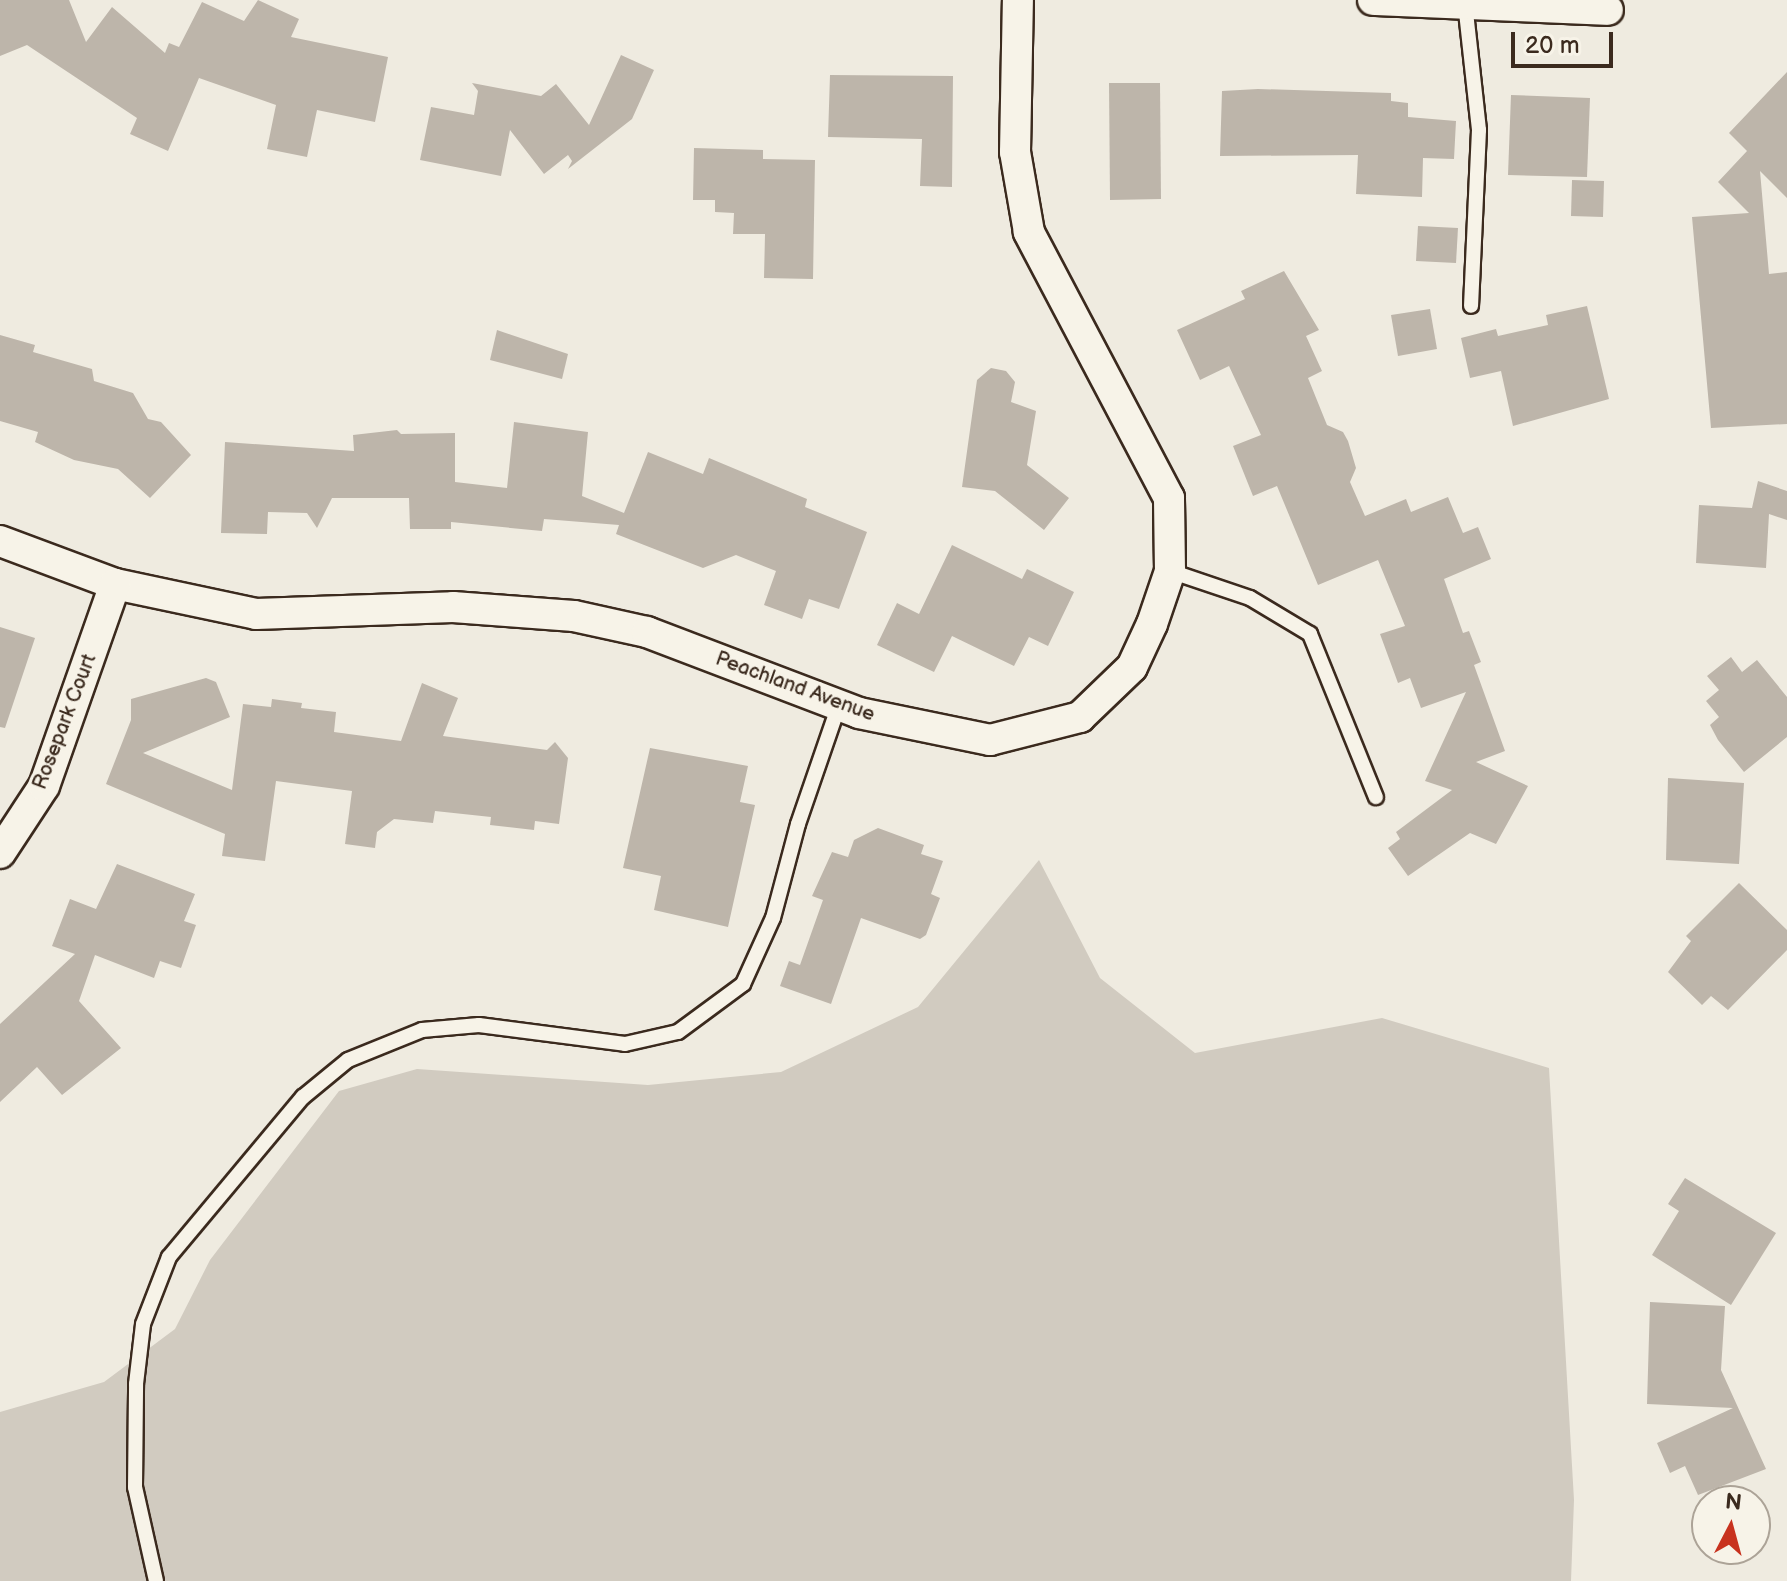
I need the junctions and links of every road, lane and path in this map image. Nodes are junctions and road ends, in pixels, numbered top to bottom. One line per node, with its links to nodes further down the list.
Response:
1 (1018, 0): 7 (street, Peachland Avenue)
2 (1373, 0): 3 (street)
3 (1465, 3): 4 (street); 5 (lane)
4 (1608, 10)
5 (1471, 306)
6 (0, 541): 8 (street, Peachland Avenue)
7 (1170, 571): 9 (street, Peachland Avenue); 10 (lane)
8 (115, 584): 9 (street, Peachland Avenue); 11 (street, Rosepark Court)
9 (839, 705): 12 (lane)
10 (1376, 797)
11 (0, 853)
12 (156, 1581)

